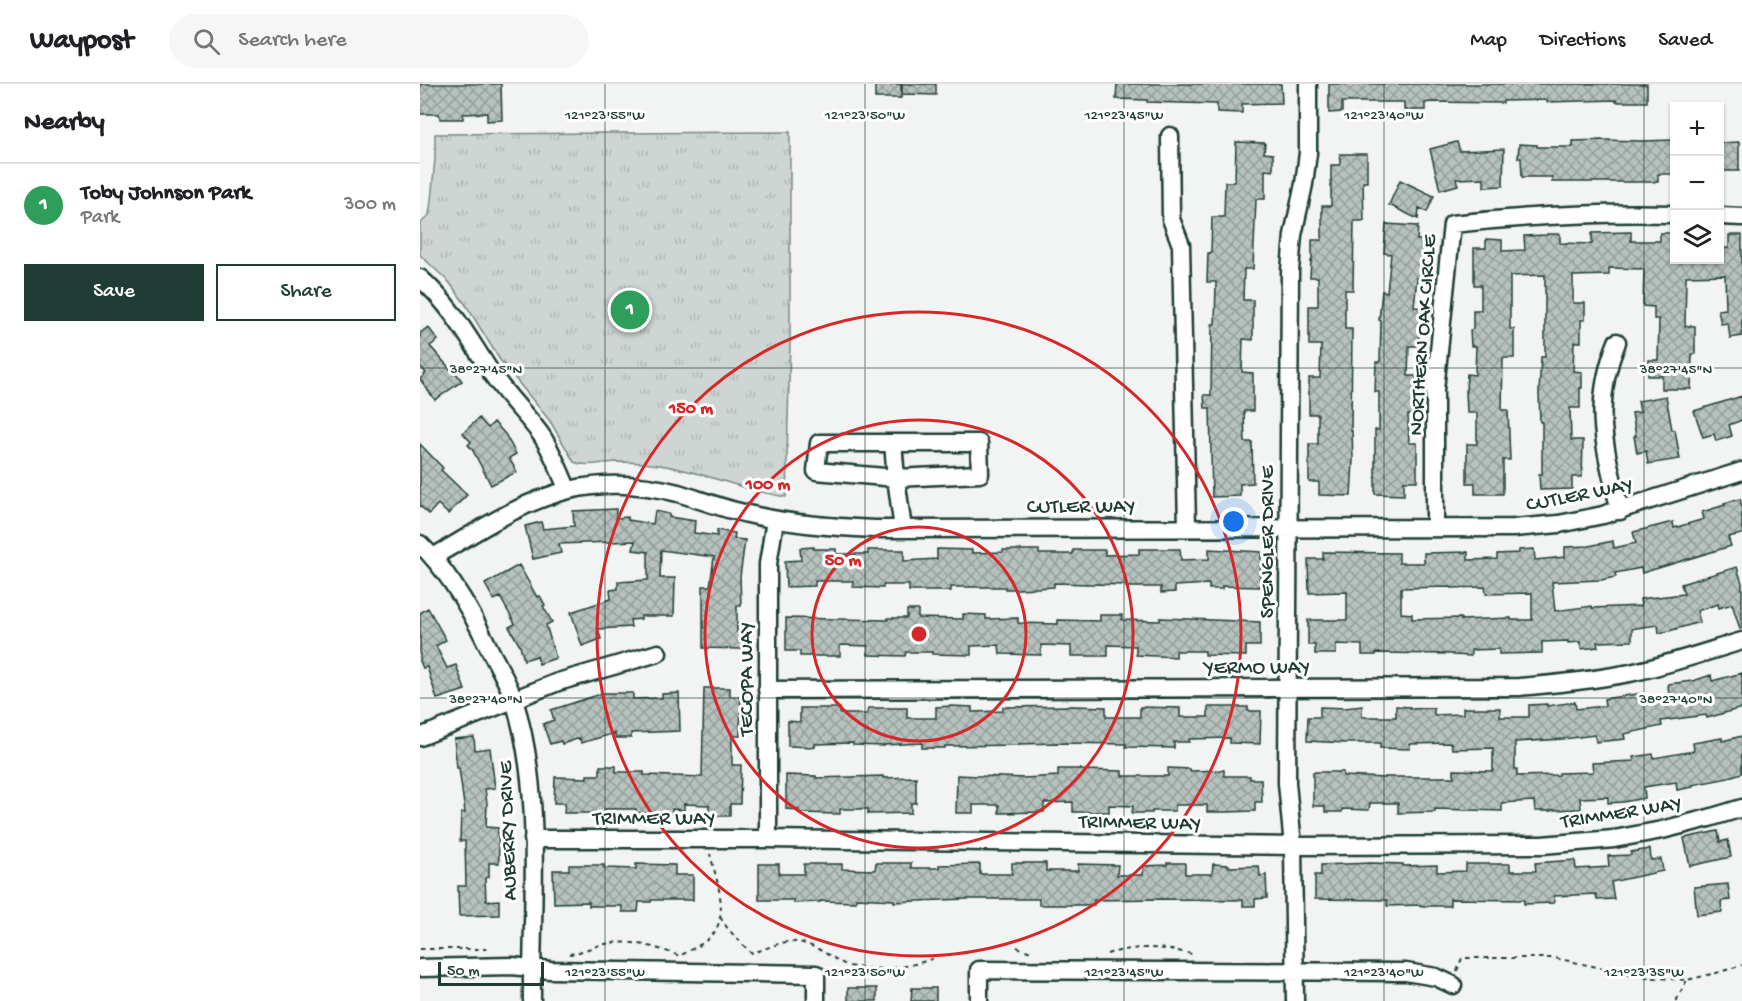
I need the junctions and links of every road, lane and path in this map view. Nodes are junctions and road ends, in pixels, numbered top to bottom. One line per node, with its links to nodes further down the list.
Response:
1 (1308, 84): 15 (street, SPENGLER DRIVE)
2 (1170, 136): 14 (street)
3 (1670, 214): 17 (street, NORTHERN OAK CIRCLE)
4 (1724, 216): 5 (street)
5 (1742, 218)
6 (420, 278): 11 (street)
7 (1617, 342): 12 (street)
8 (893, 443): 10 (street); 10 (street); 10 (street)
9 (1742, 471): 12 (street, CUTLER WAY)
10 (896, 478): 16 (street)
11 (568, 490): 13 (street, CUTLER WAY); 19 (street, CUTLER WAY)
12 (1620, 511): 17 (street, CUTLER WAY)
13 (775, 520): 16 (street, CUTLER WAY); 23 (street, TECOPA WAY)
14 (1187, 527): 15 (street, CUTLER WAY); 16 (street, CUTLER WAY)
15 (1288, 527): 17 (street, CUTLER WAY); 22 (street, SPENGLER DRIVE)
16 (903, 528)
17 (1435, 528)
18 (420, 544): 19 (street, AUBERRY DRIVE)
19 (433, 557): 24 (street, AUBERRY DRIVE)
20 (1742, 641): 22 (street, YERMO WAY)
21 (658, 652): 24 (street)
22 (1287, 688): 23 (street, YERMO WAY); 29 (street, SPENGLER DRIVE)
23 (767, 690): 28 (street, TECOPA WAY)
24 (513, 699): 25 (street); 27 (street, AUBERRY DRIVE)
25 (420, 737)
26 (1742, 808): 29 (street, TRIMMER WAY)
27 (533, 839): 28 (street, TRIMMER WAY); 38 (street, AUBERRY DRIVE)
28 (768, 839): 29 (street, TRIMMER WAY)
29 (1293, 846): 39 (street, SPENGLER DRIVE)
30 (709, 851): 31 (path)
31 (720, 917): 34 (path); 35 (path)
32 (420, 949): 33 (path)
33 (489, 949)
34 (567, 954)
35 (937, 957)
36 (1742, 965): 40 (path)
37 (420, 968): 38 (street)
38 (531, 968): 42 (street, AUBERRY DRIVE); 43 (street)
39 (1294, 972): 41 (street); 44 (street); 45 (street, SPENGLER DRIVE)
40 (1687, 980): 41 (path); 46 (path)
41 (1453, 985)
42 (532, 1001)
43 (816, 1001)
44 (979, 1001)
45 (1295, 1001)
46 (1676, 1001)

